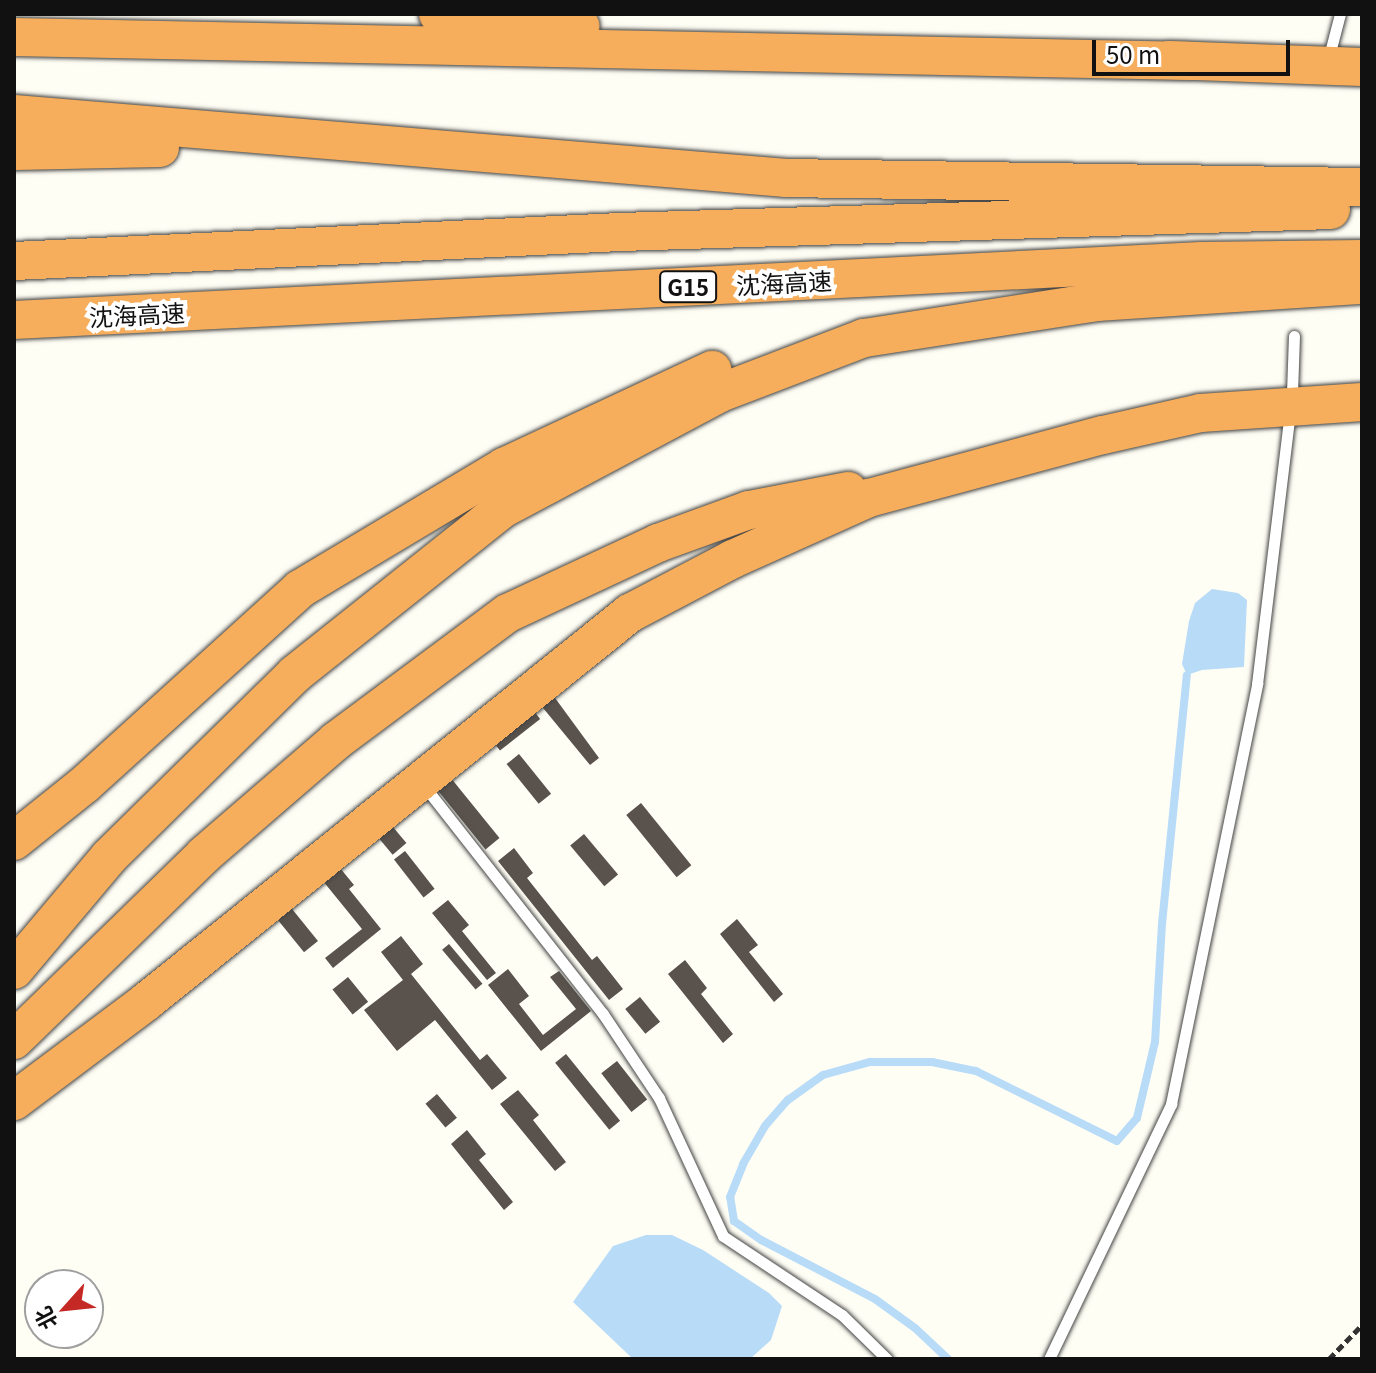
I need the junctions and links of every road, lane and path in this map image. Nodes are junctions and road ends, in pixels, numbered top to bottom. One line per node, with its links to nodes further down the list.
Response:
1 (438, 14): 4 (highway)
2 (1340, 14): 6 (lane)
3 (14, 37): 4 (highway)
4 (1192, 61): 5 (highway)
5 (1362, 67)
6 (1322, 81)
7 (14, 114): 8 (highway)
8 (371, 144): 9 (highway); 10 (highway)
9 (14, 151)
10 (1362, 187)
11 (1362, 209): 13 (highway)
12 (1362, 259): 15 (highway, 沈海高速 / G15)
13 (14, 261)
14 (1362, 285): 17 (highway)
15 (14, 320)
16 (1294, 336): 19 (lane)
17 (864, 338): 23 (highway); 24 (highway)
18 (1306, 392): 19 (lane)
19 (1292, 393): 29 (lane)
20 (1362, 402): 21 (highway)
21 (987, 464): 25 (highway); 26 (highway)
22 (425, 787): 28 (lane)
23 (14, 841)
24 (14, 970)
25 (14, 1040)
26 (14, 1101)
27 (1362, 1325): 30 (path)
28 (887, 1359)
29 (1049, 1359)
30 (1329, 1359)

